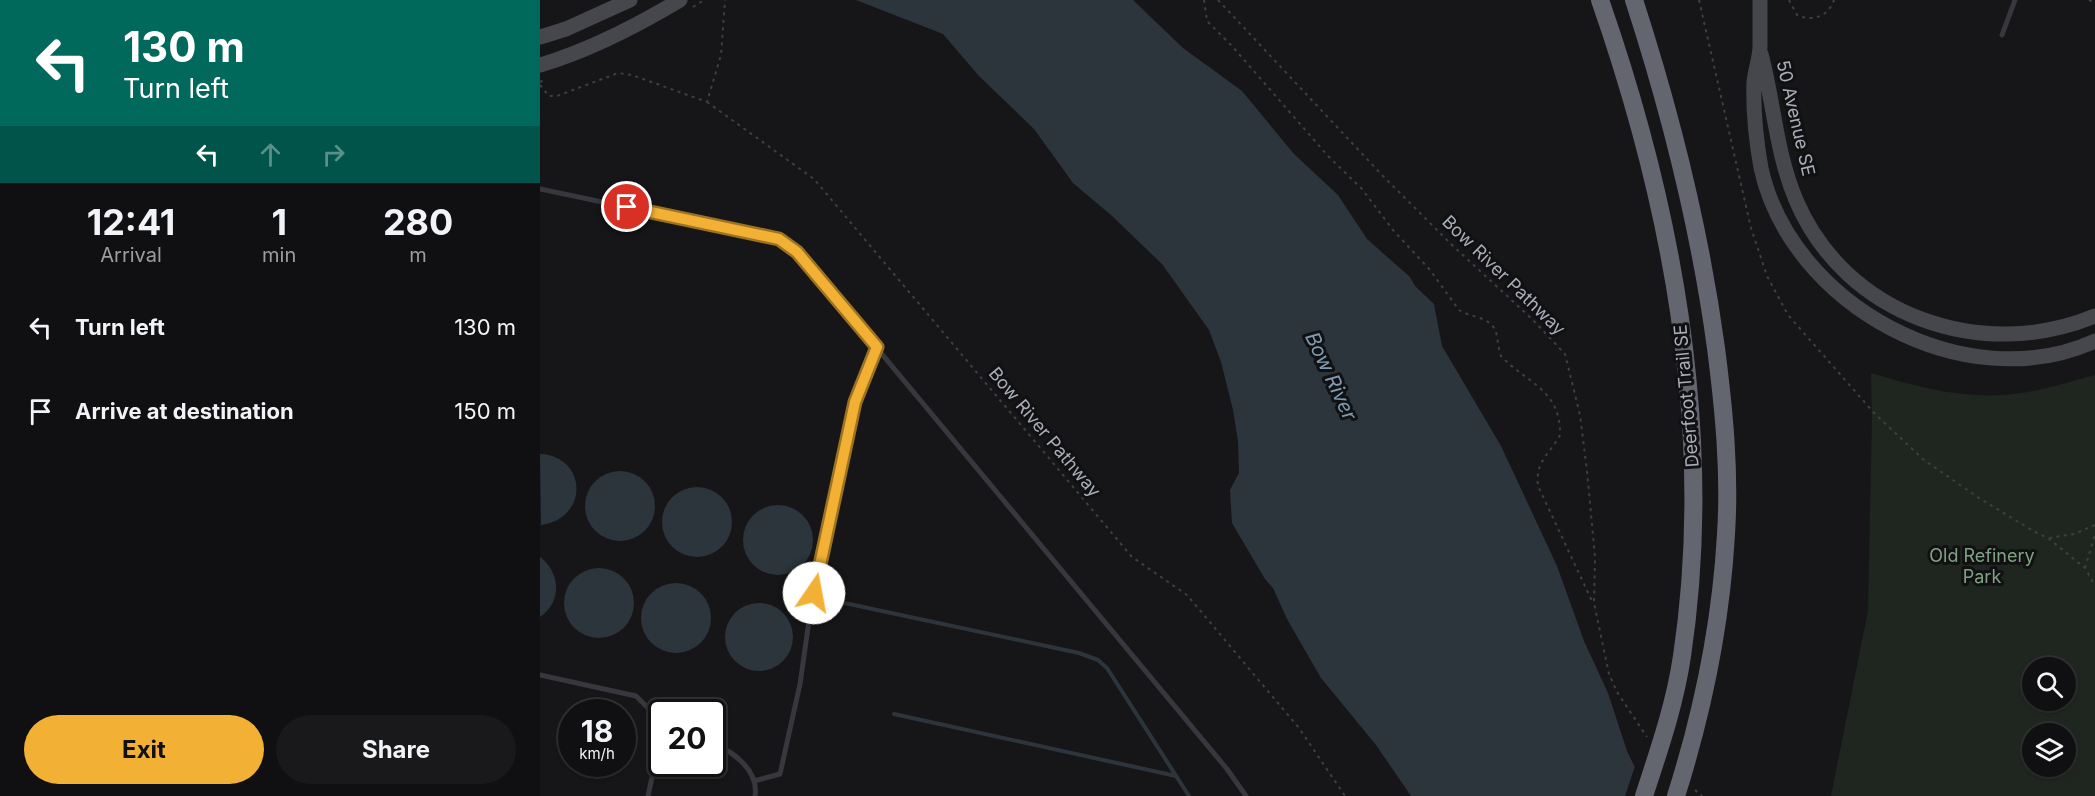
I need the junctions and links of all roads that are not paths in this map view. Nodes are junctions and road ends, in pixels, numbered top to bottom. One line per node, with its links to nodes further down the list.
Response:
1 (630, 0): 8 (street)
2 (680, 0): 10 (street)
3 (1600, 0): 23 (highway, Deerfoot Trail SE)
4 (1634, 0): 24 (highway, Deerfoot Trail SE)
5 (1760, 0): 9 (street, 50 Avenue SE)
6 (2015, 0): 7 (lane)
7 (2002, 35)
8 (540, 37)
9 (1760, 48): 12 (street, 50 Avenue SE); 13 (street, 50 Avenue SE)
10 (540, 65)
11 (540, 189): 14 (lane)
12 (2095, 316)
13 (2095, 341)
14 (877, 347): 19 (lane); 22 (lane)
15 (540, 675): 16 (lane)
16 (648, 708)
17 (726, 751): 19 (lane)
18 (652, 777): 20 (lane)
19 (754, 781): 21 (lane)
20 (648, 796)
21 (755, 796)
22 (1246, 796)
23 (1644, 796)
24 (1676, 796)

